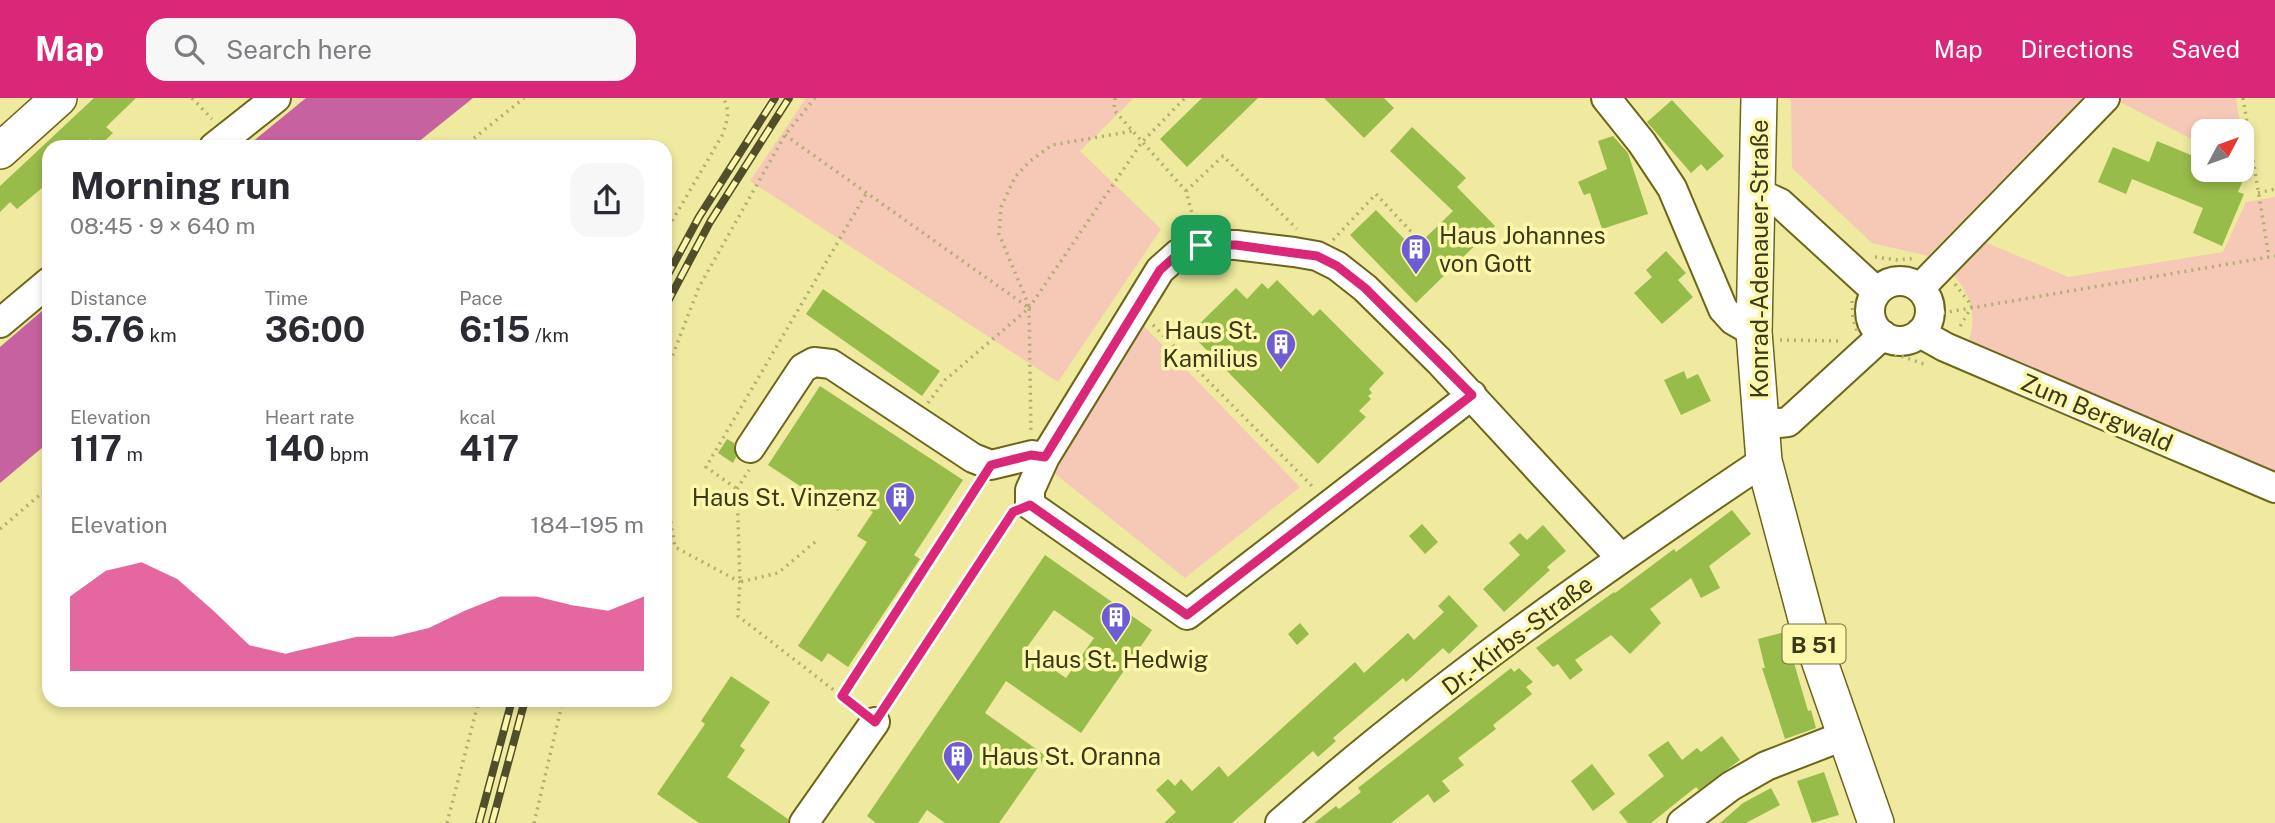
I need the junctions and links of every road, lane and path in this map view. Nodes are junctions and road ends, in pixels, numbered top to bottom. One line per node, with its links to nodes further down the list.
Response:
1 (59, 98): 19 (main road)
2 (192, 98): 15 (path)
3 (276, 98): 16 (street)
4 (524, 98): 17 (path)
5 (723, 98): 24 (path)
6 (815, 98): 14 (path)
7 (1115, 98): 13 (path)
8 (1185, 98): 18 (path)
9 (1759, 98): 22 (main road, Konrad-Adenauer-Straße / B 51)
10 (2105, 98): 34 (street)
11 (2243, 98): 23 (path)
12 (1610, 101): 41 (street)
13 (1133, 131): 18 (path); 37 (path)
14 (785, 135): 37 (path); 45 (path)
15 (220, 140)
16 (222, 140)
17 (472, 140)
18 (1142, 142): 21 (path); 37 (path)
19 (0, 151)
20 (2275, 189): 23 (path)
21 (1186, 191): 26 (path); 27 (path)
22 (1756, 192): 35 (street); 41 (main road, Konrad-Adenauer-Straße / B 51)
23 (2258, 193): 31 (path)
24 (672, 221)
25 (1417, 238): 27 (path)
26 (1201, 245): 27 (street); 38 (street)
27 (1319, 255): 47 (street)
28 (1867, 256): 30 (path)
29 (2275, 256): 31 (path)
30 (1919, 257)
31 (2269, 257): 36 (path)
32 (1949, 277): 36 (path)
33 (42, 288): 39 (street)
34 (1920, 288): 35 (street); 40 (street)
35 (1877, 292): 44 (street)
36 (1972, 306): 40 (path); 42 (path)
37 (1030, 308): 48 (path); 51 (path)
38 (1137, 309): 51 (street); 57 (path)
39 (0, 323)
40 (1925, 324): 44 (street); 54 (street, Zum Bergwald)
41 (1766, 336): 43 (path); 49 (main road, Konrad-Adenauer-Straße / B 51)
42 (1954, 338)
43 (1854, 342)
44 (1884, 346): 46 (path); 49 (street)
45 (672, 357)
46 (1926, 364)
47 (1472, 395): 57 (street); 61 (street)
48 (916, 419): 50 (street); 53 (street)
49 (1767, 424): 52 (main road, Konrad-Adenauer-Straße / B 51)
50 (750, 448)
51 (1038, 456): 53 (street); 56 (street)
52 (1764, 461): 61 (street, Dr.-Kirbs-Straße); 67 (main road, Konrad-Adenauer-Straße / B 51)
53 (991, 465): 63 (path)
54 (2275, 488)
55 (42, 493): 58 (path)
56 (1030, 505): 57 (street); 66 (path)
57 (1330, 505)
58 (0, 529)
59 (672, 529): 62 (path)
60 (815, 542): 62 (path)
61 (1620, 557): 71 (street, Dr.-Kirbs-Straße)
62 (740, 582): 63 (path)
63 (842, 696): 66 (path)
64 (477, 707): 68 (path)
65 (561, 707): 69 (path)
66 (875, 722): 70 (street)
67 (1846, 735): 72 (street); 73 (main road, Konrad-Adenauer-Straße / B 51)
68 (447, 823)
69 (534, 823)
70 (803, 823)
71 (1280, 823)
72 (1682, 823)
73 (1877, 823)

